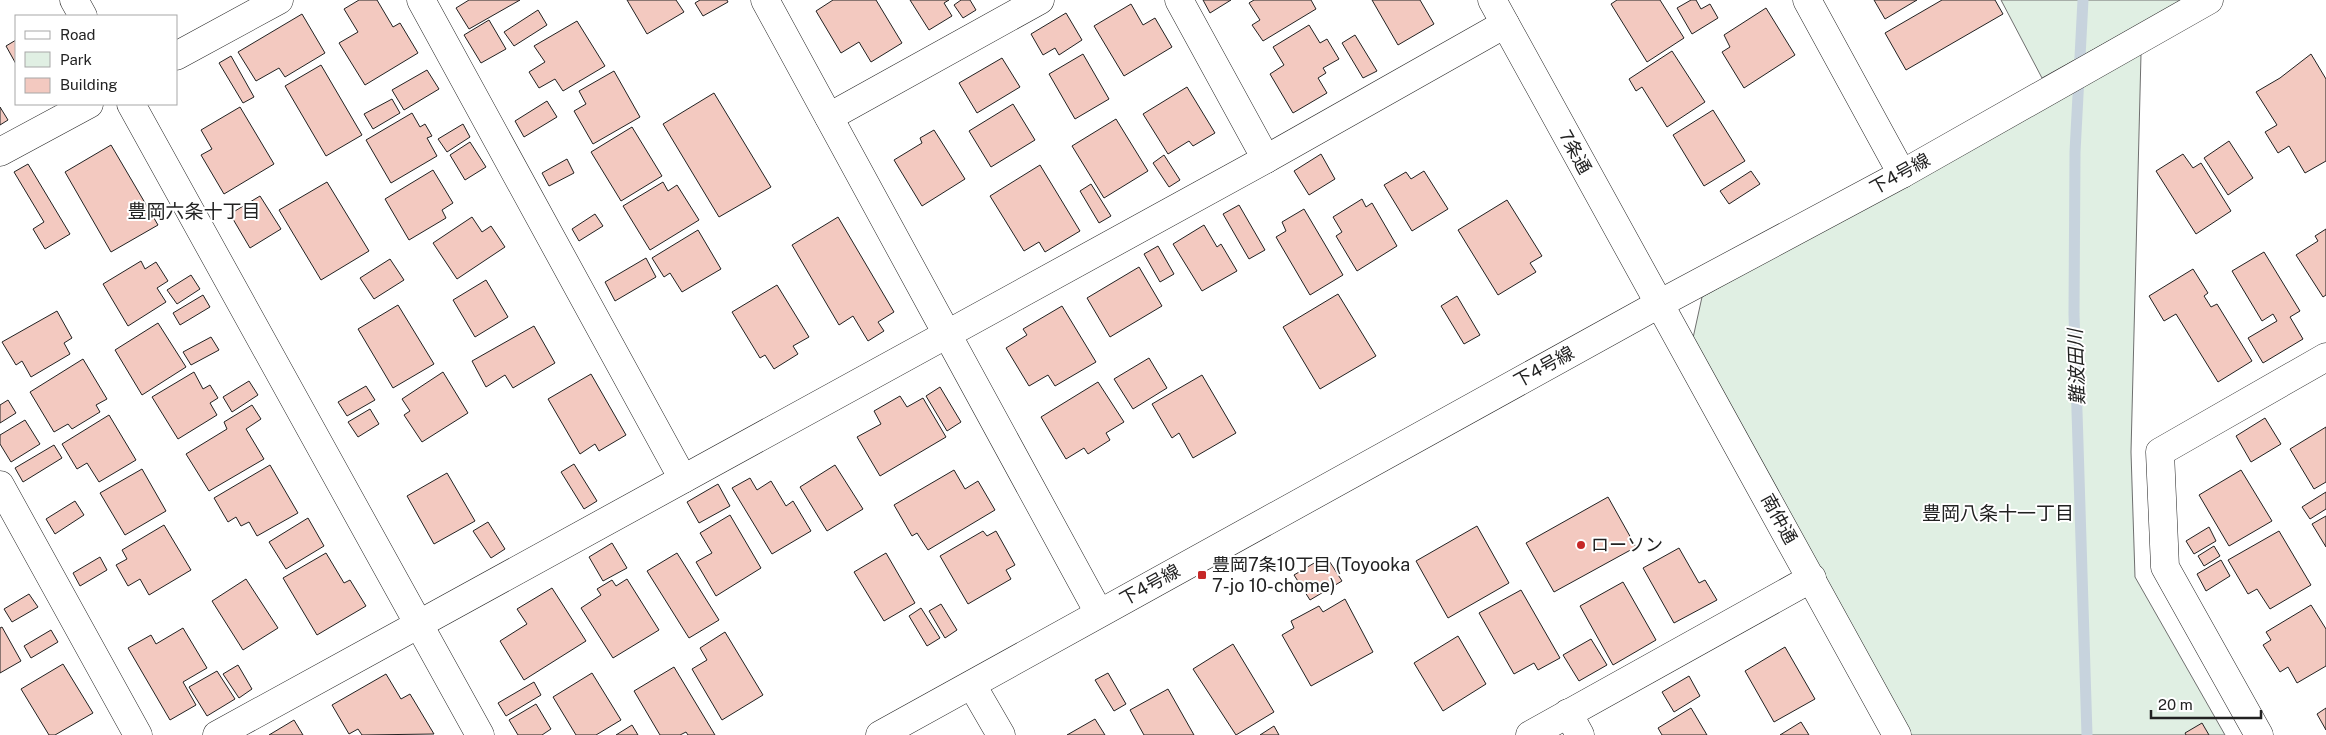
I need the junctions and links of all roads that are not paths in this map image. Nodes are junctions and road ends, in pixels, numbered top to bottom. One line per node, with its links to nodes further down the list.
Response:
1 (74, 0): 10 (street)
2 (279, 0): 12 (street)
3 (421, 0): 22 (street)
4 (765, 0): 15 (street)
5 (1040, 0): 15 (street)
6 (1179, 0): 17 (street)
7 (1492, 0): 11 (street, 7条通)
8 (1807, 0): 18 (street)
9 (2209, 0): 18 (street, 下4号線)
10 (82, 15)
11 (1505, 24): 17 (street); 19 (street, 7条通)
12 (178, 55)
13 (87, 105): 16 (street)
14 (132, 105): 26 (street)
15 (829, 117): 20 (street)
16 (0, 152)
17 (1266, 159): 20 (street)
18 (1902, 174): 19 (street, 下4号線)
19 (1660, 304): 24 (street, 南仲通); 25 (street, 下4号線)
20 (947, 333): 22 (street); 25 (street)
21 (2326, 357): 36 (street)
22 (683, 479): 26 (street)
23 (0, 485): 29 (street)
24 (1812, 578): 28 (street); 35 (street, 南仲通)
25 (1099, 613): 27 (street, 下4号線)
26 (419, 625): 30 (street); 31 (street)
27 (972, 685): 32 (street, 下4号線); 33 (street)
28 (1574, 724): 34 (street)
29 (138, 735)
30 (217, 735)
31 (480, 735)
32 (880, 735)
33 (1000, 735)
34 (1530, 735)
35 (1897, 735)
36 (2259, 735)

